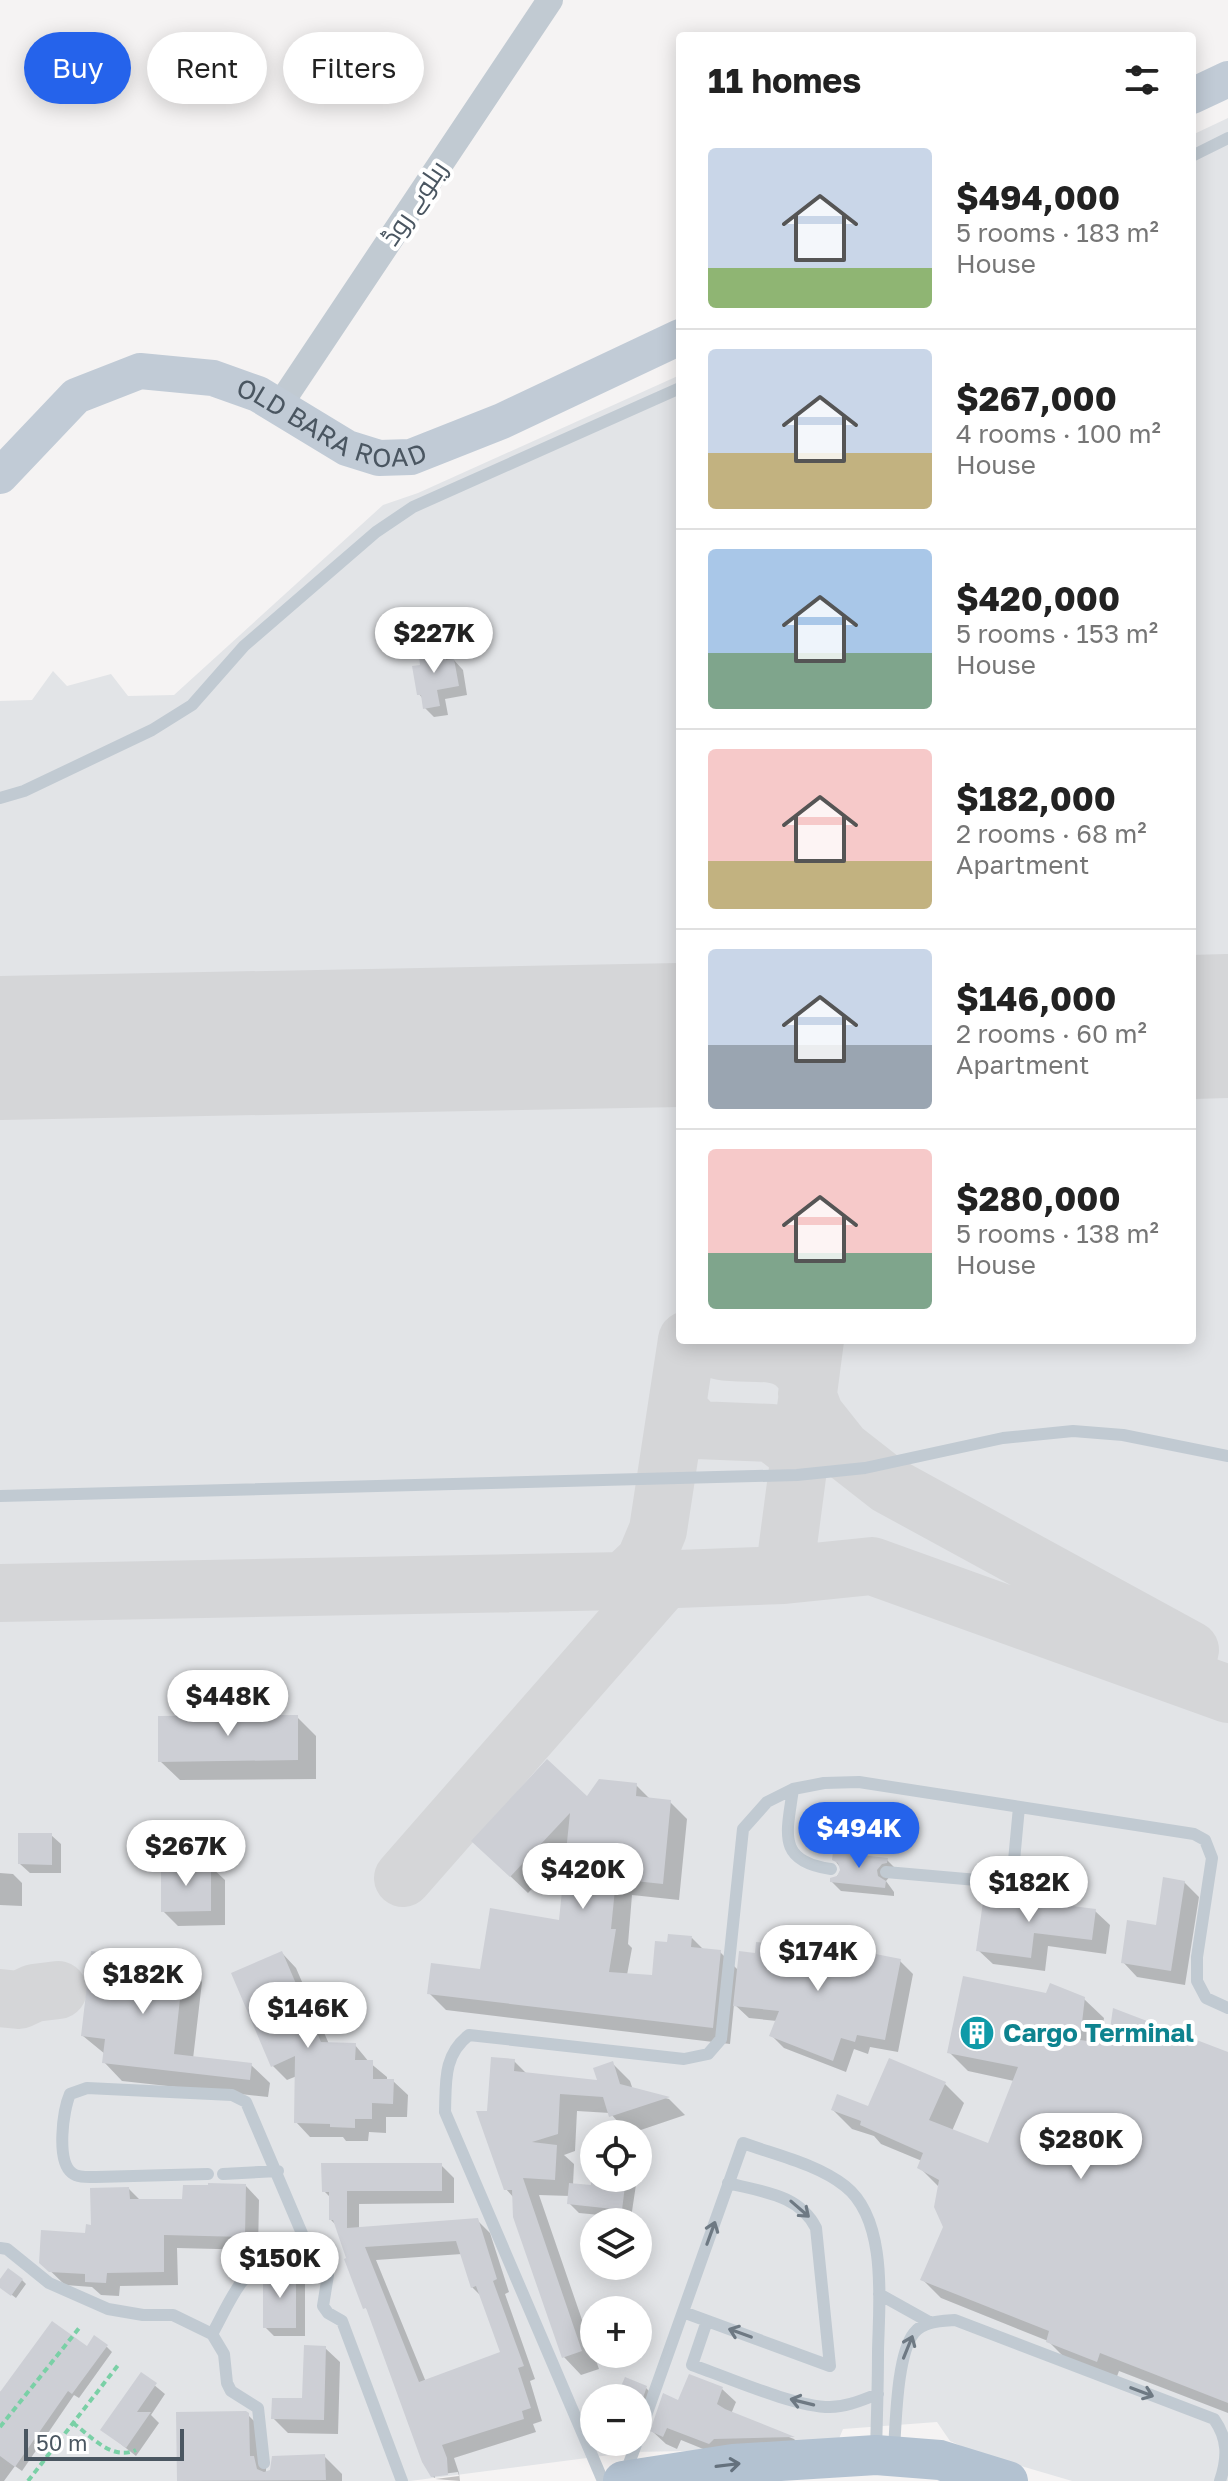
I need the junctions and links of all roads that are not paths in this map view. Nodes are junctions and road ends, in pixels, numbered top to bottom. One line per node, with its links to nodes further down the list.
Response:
1 (550, 0): 8 (street, ریلوے روڈ)
2 (1228, 79): 3 (street)
3 (1196, 94)
4 (1228, 138): 5 (lane)
5 (1196, 154)
6 (676, 339): 8 (street, OLD BARA ROAD)
7 (676, 390): 10 (lane)
8 (279, 406): 9 (street, OLD BARA ROAD)
9 (0, 476)
10 (0, 798)
11 (1228, 1456): 12 (lane)
12 (0, 1496)
13 (793, 1789): 14 (lane); 15 (lane); 39 (lane)
14 (1019, 1807): 17 (lane); 19 (lane)
15 (831, 1869)
16 (886, 1872): 17 (lane)
17 (1012, 1882): 18 (lane)
18 (1079, 1889)
19 (1228, 2008)
20 (278, 2171): 21 (lane); 22 (lane); 25 (lane)
21 (208, 2174)
22 (223, 2174)
23 (728, 2183): 26 (lane); 27 (lane, one-way to 23); 28 (lane, one-way to 28)
24 (0, 2248): 30 (lane)
25 (312, 2257): 30 (lane); 38 (lane)
26 (879, 2294): 29 (lane); 31 (lane)
27 (683, 2312): 28 (lane); 32 (lane)
28 (707, 2321): 31 (lane, one-way to 28)
29 (931, 2323): 33 (lane, one-way to 33); 34 (lane, one-way to 29)
30 (212, 2334): 36 (lane)
31 (878, 2394): 34 (lane)
32 (652, 2398)
33 (1228, 2440): 37 (lane)
34 (885, 2455): 40 (main road, one-way to 34); 41 (main road)
35 (631, 2456): 40 (lane)
36 (264, 2463)
37 (1223, 2478)
38 (402, 2481)
39 (603, 2481)
40 (622, 2481)
41 (1008, 2481)

